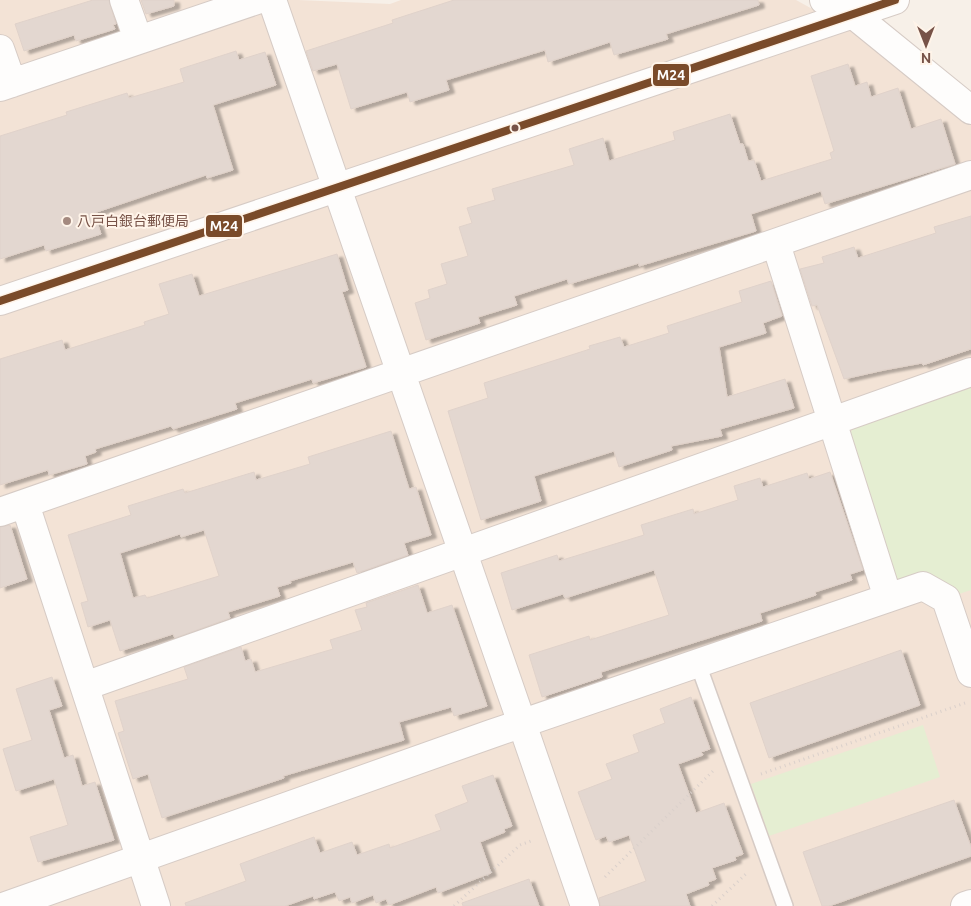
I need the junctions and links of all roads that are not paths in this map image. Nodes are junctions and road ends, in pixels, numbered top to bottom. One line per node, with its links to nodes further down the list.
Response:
1 (124, 0): 7 (street)
2 (258, 0): 7 (street)
3 (272, 0): 12 (street)
4 (824, 0): 6 (street)
5 (895, 0): 6 (street)
6 (854, 15): 10 (street); 12 (street)
7 (138, 39): 9 (street)
8 (0, 49): 9 (street)
9 (6, 85)
10 (971, 110)
11 (971, 176): 13 (street)
12 (338, 187): 14 (street); 16 (street)
13 (776, 244): 16 (street); 17 (street)
14 (0, 302)
15 (971, 372): 17 (street)
16 (402, 374): 18 (street); 19 (street)
17 (834, 422): 19 (street); 20 (street)
18 (12, 508): 23 (street)
19 (463, 551): 23 (street); 24 (street)
20 (888, 598): 21 (street); 22 (street)
21 (698, 664): 24 (street); 30 (lane)
22 (971, 673)
23 (85, 686): 25 (street)
24 (523, 723): 25 (street); 29 (street)
25 (140, 858): 27 (street); 28 (street)
26 (971, 904): 31 (street)
27 (6, 906)
28 (156, 906)
29 (585, 906)
30 (785, 906)
31 (965, 906)

